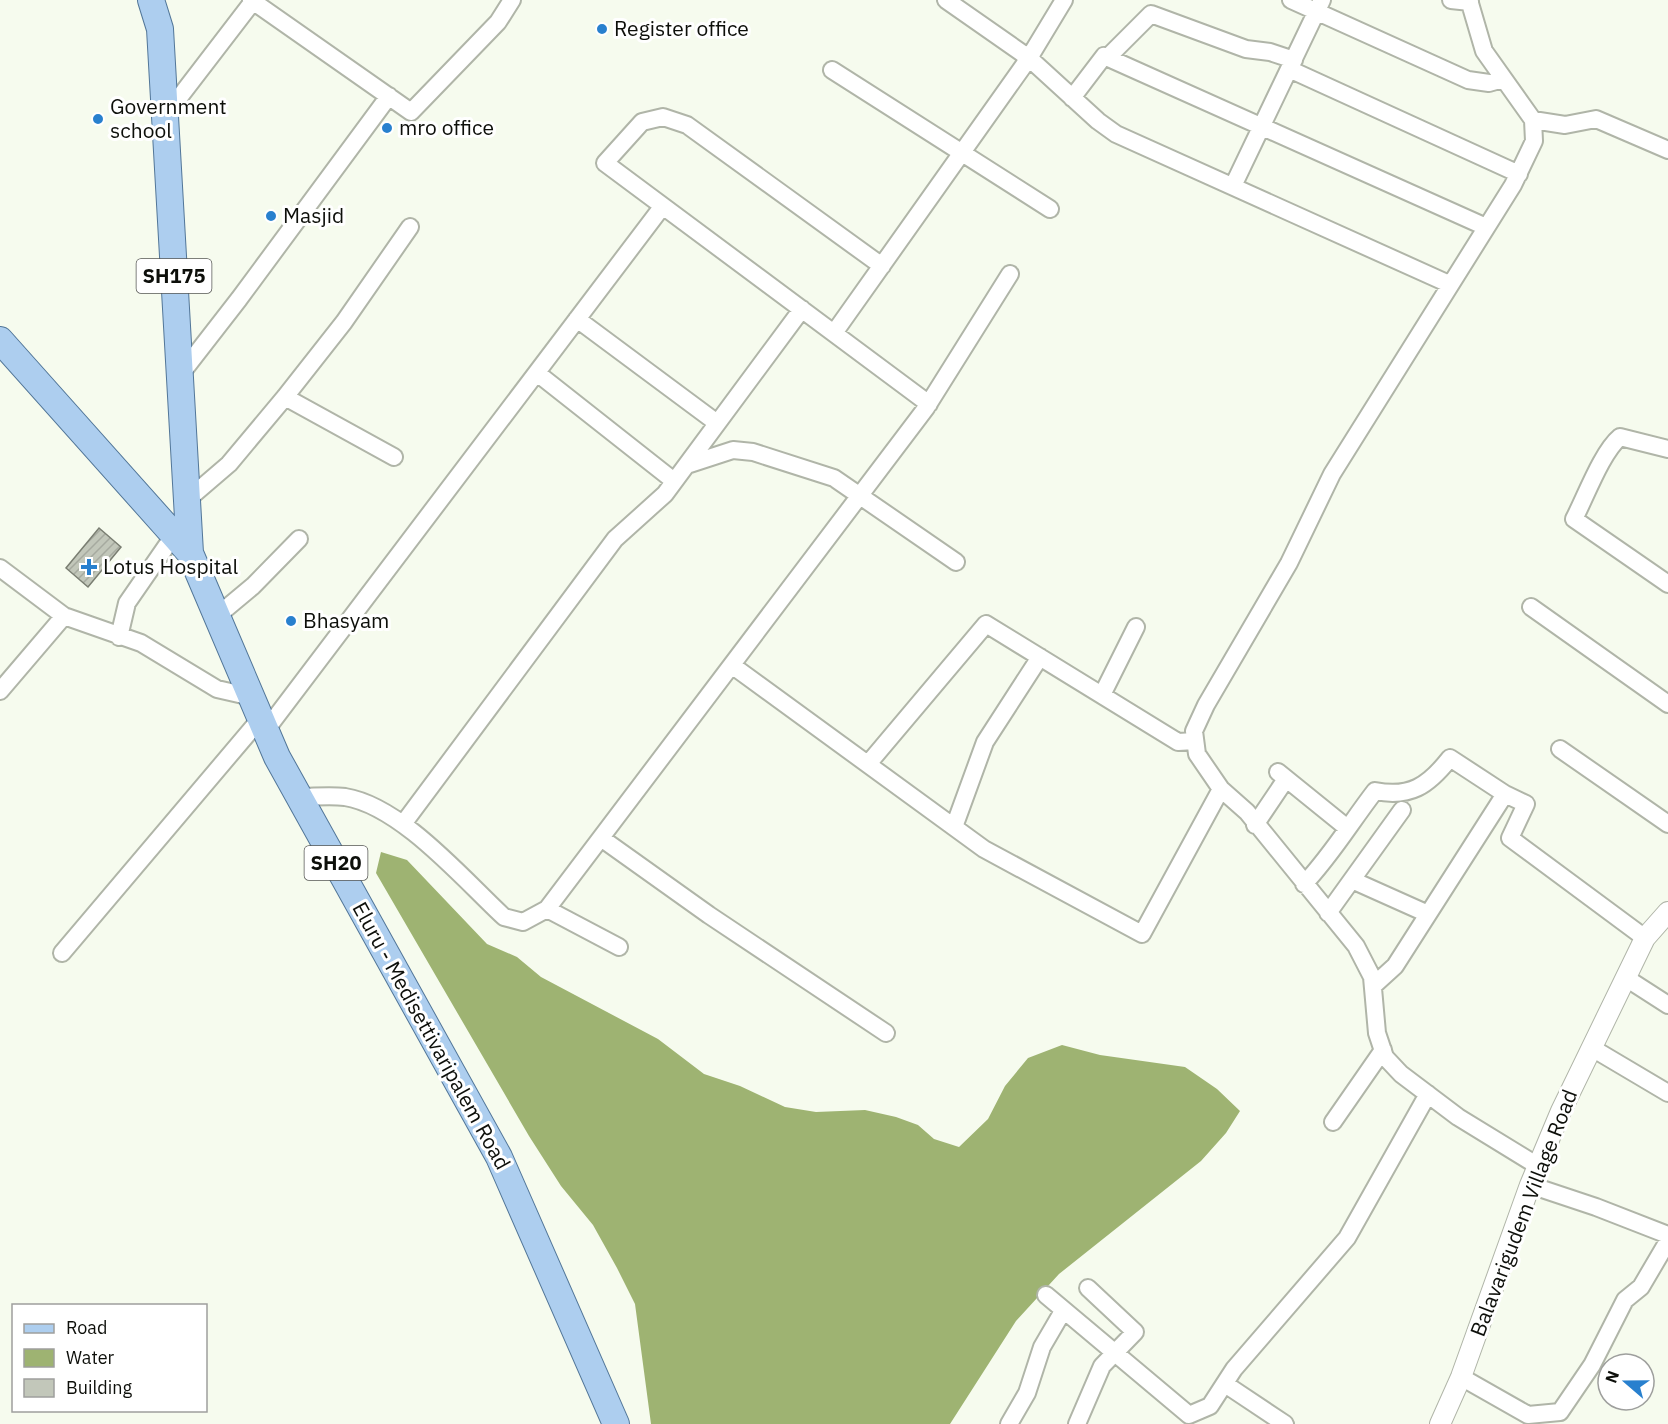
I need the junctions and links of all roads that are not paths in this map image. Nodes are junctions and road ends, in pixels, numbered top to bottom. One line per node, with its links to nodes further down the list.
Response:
1 (151, 0): 17 (main road, SH175)
2 (512, 0): 15 (street)
3 (946, 0): 10 (street)
4 (1064, 0): 10 (street)
5 (1291, 0): 9 (street)
6 (1451, 0): 8 (street)
7 (252, 1): 15 (street); 17 (street)
8 (1469, 1): 14 (street)
9 (1320, 6): 12 (street); 14 (street)
10 (1029, 58): 16 (street); 21 (street)
11 (1107, 58): 12 (street); 16 (street); 19 (street)
12 (1292, 65): 19 (street); 22 (street)
13 (832, 70): 21 (street)
14 (1503, 79): 18 (street)
15 (389, 96): 36 (street)
16 (1072, 98): 23 (street)
17 (165, 116): 36 (main road, SH175)
18 (1533, 120): 20 (street); 22 (street)
19 (1262, 127): 23 (street); 27 (street)
20 (1668, 150)
21 (963, 152): 25 (street); 28 (street)
22 (1519, 174): 27 (street)
23 (1233, 186): 30 (street)
24 (662, 207): 28 (street); 31 (street); 32 (street)
25 (1050, 209)
26 (410, 227): 37 (street)
27 (1486, 227): 30 (street)
28 (882, 266): 33 (street)
29 (1010, 274): 38 (street)
30 (1449, 284): 62 (street)
31 (802, 309): 33 (street); 39 (street)
32 (577, 319): 35 (street); 39 (street)
33 (834, 333): 38 (street)
34 (1, 342): 47 (main road, Eluru - Medisettivaripalem Road / SH20)
35 (537, 373): 43 (street); 61 (street)
36 (180, 375): 45 (main road, SH175)
37 (285, 397): 41 (street); 45 (street)
38 (929, 404): 44 (street)
39 (717, 423): 42 (street)
40 (1668, 449): 50 (street)
41 (394, 457)
42 (687, 465): 43 (street); 44 (street)
43 (675, 481): 69 (street)
44 (861, 495): 48 (street); 57 (street)
45 (187, 500): 47 (main road, SH175)
46 (299, 539): 53 (street)
47 (182, 544): 53 (main road, Eluru - Medisettivaripalem Road / SH20); 55 (street)
48 (956, 562)
49 (0, 568): 52 (street)
50 (1668, 584)
51 (1531, 608): 60 (street)
52 (64, 616): 55 (street); 58 (street)
53 (217, 616): 61 (main road, Eluru - Medisettivaripalem Road / SH20)
54 (1136, 627): 59 (street)
55 (119, 637): 61 (street)
56 (1040, 657): 59 (street); 64 (street); 72 (street)
57 (733, 666): 64 (street); 74 (street)
58 (0, 691)
59 (1102, 694): 62 (street)
60 (1668, 704)
61 (259, 715): 67 (main road, Eluru - Medisettivaripalem Road / SH20); 83 (street)
62 (1195, 741): 65 (street)
63 (1560, 748): 70 (street)
64 (868, 764): 72 (street)
65 (1221, 789): 71 (street); 72 (street)
66 (1505, 794): 73 (street); 80 (street); 81 (street)
67 (299, 797): 69 (street); 102 (main road, Eluru - Medisettivaripalem Road / SH20)
68 (1402, 810): 75 (street)
69 (404, 824): 77 (street)
70 (1668, 824)
71 (1255, 825): 73 (street); 76 (street)
72 (954, 827)
73 (1346, 827): 76 (street)
74 (602, 838): 77 (street); 87 (street)
75 (1352, 880): 79 (street); 80 (street)
76 (1304, 884): 79 (street)
77 (547, 909): 82 (street)
78 (1668, 912): 81 (street, Balavarigudem Village Road)
79 (1328, 913): 85 (street)
80 (1428, 914): 85 (street)
81 (1645, 938): 84 (street, Balavarigudem Village Road)
82 (619, 947)
83 (62, 952)
84 (1626, 978): 86 (street); 88 (street, Balavarigudem Village Road)
85 (1372, 986): 89 (street)
86 (1668, 1005)
87 (886, 1033)
88 (1592, 1048): 90 (street); 93 (street, Balavarigudem Village Road)
89 (1383, 1050): 91 (street); 92 (street)
90 (1668, 1093)
91 (1428, 1094): 93 (street); 101 (street)
92 (1333, 1122)
93 (1534, 1176): 94 (street); 100 (street, Balavarigudem Village Road)
94 (1668, 1235)
95 (1668, 1241): 100 (street)
96 (1088, 1288): 99 (street)
97 (1046, 1296): 98 (street)
98 (1063, 1311): 99 (street); 103 (street)
99 (1114, 1354): 101 (street); 104 (street)
100 (1461, 1377): 106 (street, Balavarigudem Village Road)
101 (1225, 1384): 105 (street)
102 (616, 1424)
103 (1009, 1424)
104 (1077, 1424)
105 (1285, 1424)
106 (1440, 1424)

